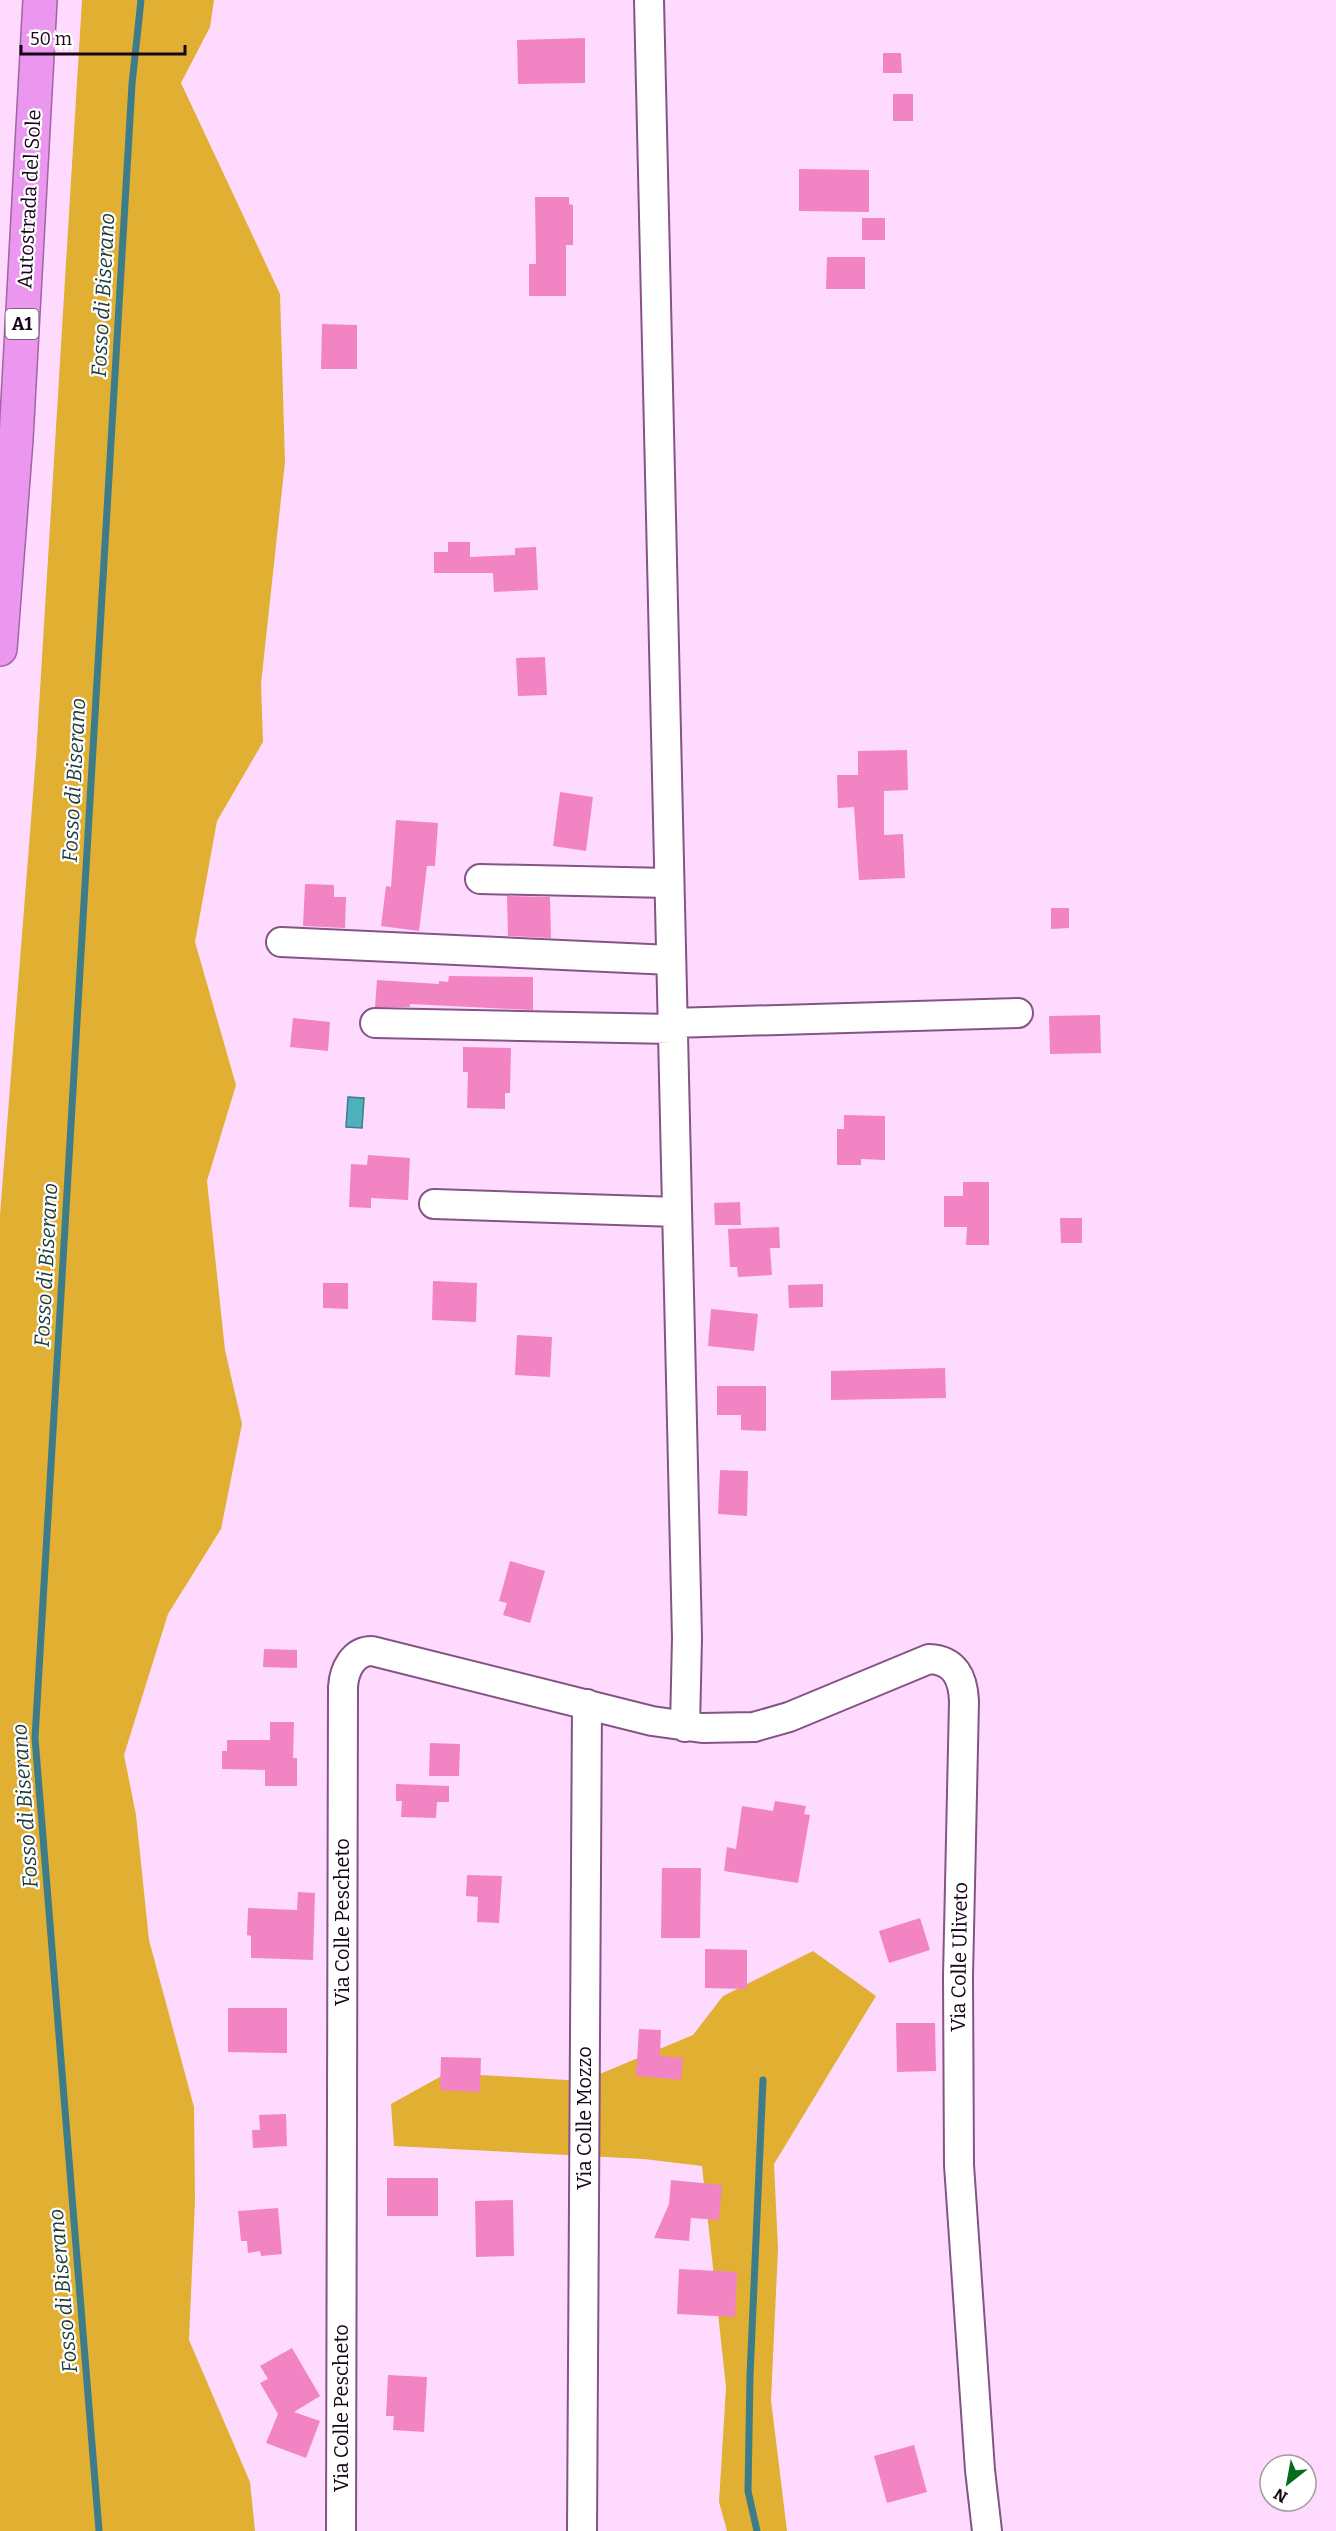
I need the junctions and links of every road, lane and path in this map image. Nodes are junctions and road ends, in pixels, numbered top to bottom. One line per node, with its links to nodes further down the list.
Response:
1 (40, 0): 3 (highway, Autostrada del Sole / A1)
2 (649, 0): 5 (street)
3 (0, 649)
4 (480, 879): 5 (street)
5 (669, 884): 7 (street)
6 (281, 942): 7 (street)
7 (671, 960): 10 (street)
8 (542, 1009): 10 (street)
9 (1018, 1013): 10 (street)
10 (672, 1022): 11 (street); 13 (street)
11 (375, 1023)
12 (434, 1204): 13 (street)
13 (677, 1212): 15 (street)
14 (587, 1704): 15 (street, Via Colle Pescheto); 16 (street, Via Colle Pescheto); 17 (street, Via Colle Mozzo)
15 (685, 1727): 18 (street, Via Colle Uliveto)
16 (341, 2531)
17 (582, 2531)
18 (987, 2531)

